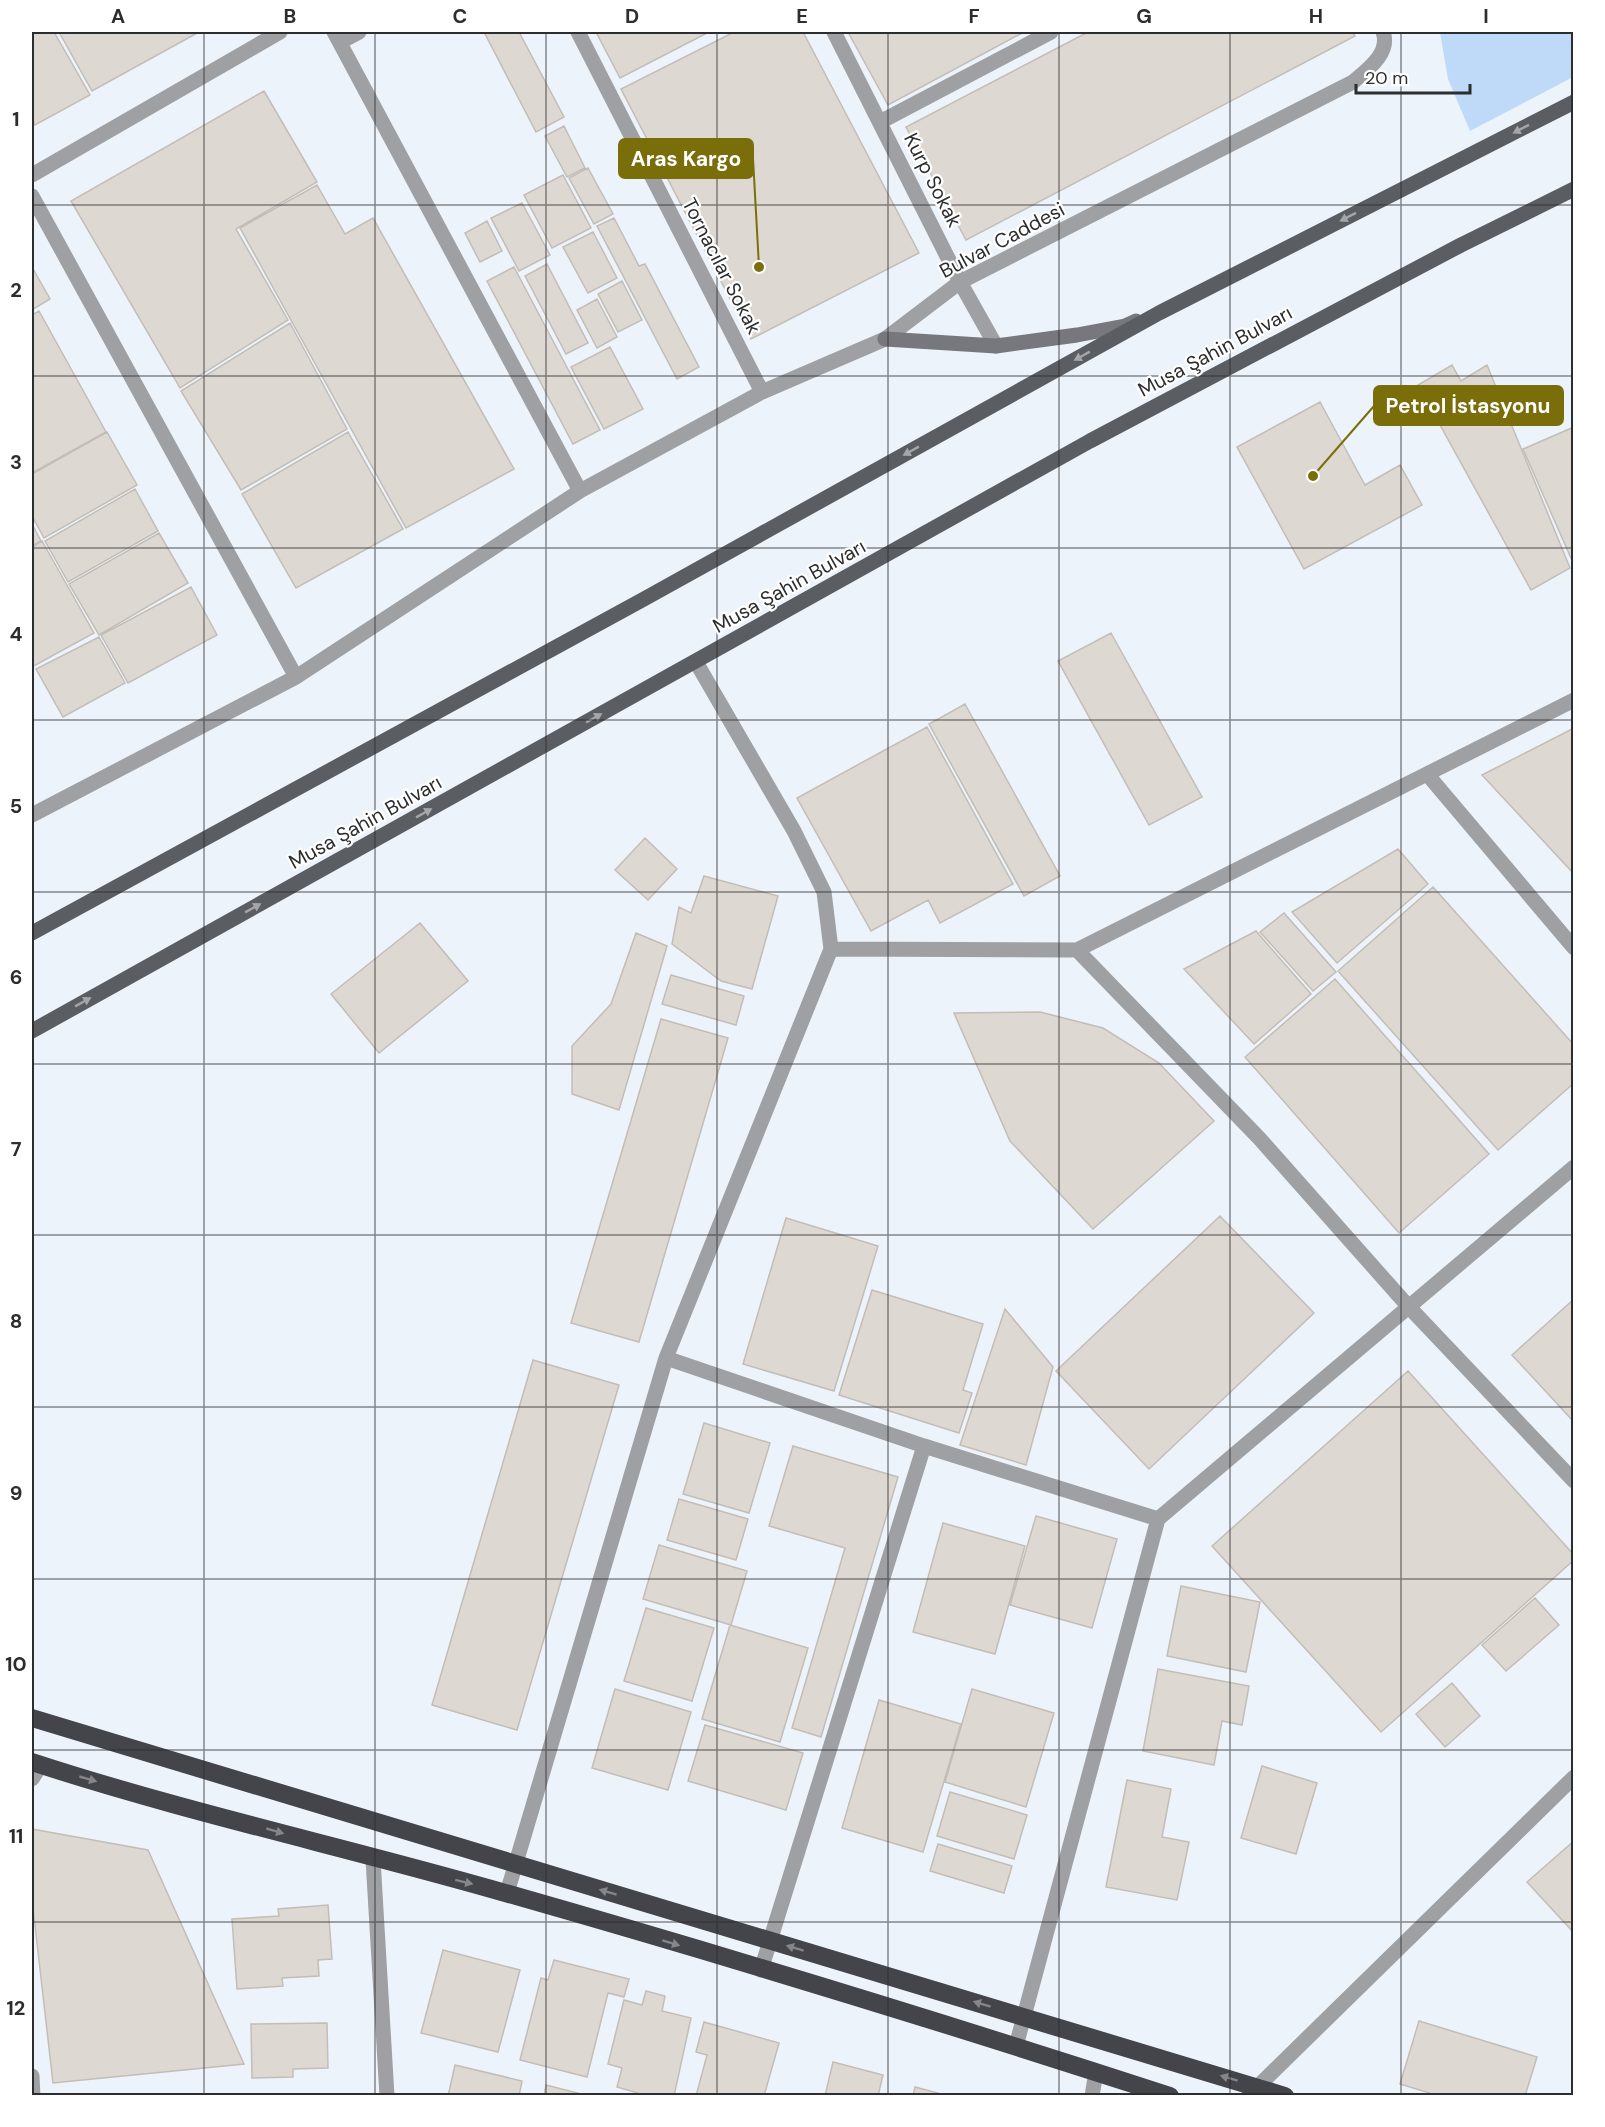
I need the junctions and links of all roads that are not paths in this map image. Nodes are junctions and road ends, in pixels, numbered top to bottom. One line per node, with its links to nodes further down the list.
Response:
1 (280, 32): 10 (street)
2 (359, 32): 7 (street)
3 (578, 32): 17 (street, Tornacılar Sokak)
4 (834, 32): 9 (street, Kurp Sokak)
5 (1051, 32): 9 (street)
6 (1383, 32): 14 (street, Bulvar Caddesi)
7 (336, 35): 18 (street)
8 (1574, 102): 13 (main road, one-way to 13)
9 (880, 122): 14 (street, Kurp Sokak)
10 (32, 175)
11 (1574, 189): 19 (main road, Musa Şahin Bulvarı)
12 (32, 196): 20 (street)
13 (1287, 248): 16 (street); 24 (main road, one-way to 24)
14 (960, 282): 15 (street, Bulvar Caddesi); 16 (street, Kurp Sokak)
15 (885, 339): 16 (street); 17 (street, Bulvar Caddesi)
16 (996, 346)
17 (762, 392): 18 (street, Bulvar Caddesi)
18 (580, 491): 20 (street, Bulvar Caddesi)
19 (696, 662): 26 (street); 28 (main road, Musa Şahin Bulvarı, one-way to 19)
20 (296, 677): 23 (street, Bulvar Caddesi)
21 (1574, 700): 22 (street)
22 (1427, 774): 25 (street); 27 (street)
23 (32, 814)
24 (32, 933)
25 (1574, 948)
26 (831, 949): 27 (street); 31 (street)
27 (1077, 951): 30 (street)
28 (32, 1031)
29 (1574, 1167): 30 (street)
30 (1408, 1306): 33 (street); 34 (street)
31 (666, 1358): 32 (street); 39 (street)
32 (924, 1446): 34 (street); 41 (street)
33 (1574, 1481)
34 (1158, 1519): 43 (street)
35 (32, 1718): 39 (highway)
36 (35, 1769): 38 (highway, one-way to 38)
37 (1574, 1777): 47 (street)
38 (373, 1858): 40 (highway, one-way to 40); 49 (street)
39 (516, 1864): 40 (street); 41 (highway, one-way to 39)
40 (507, 1893): 42 (highway, one-way to 42)
41 (771, 1940): 42 (street); 43 (highway, one-way to 41)
42 (761, 1970): 44 (highway)
43 (1024, 2016): 44 (street); 47 (highway, one-way to 43)
44 (1016, 2046): 45 (highway)
45 (1096, 2072): 50 (street); 51 (highway)
46 (32, 2076): 48 (street)
47 (1253, 2091): 52 (highway)
48 (33, 2096)
49 (387, 2096)
50 (1092, 2096)
51 (1170, 2096)
52 (1285, 2096)

